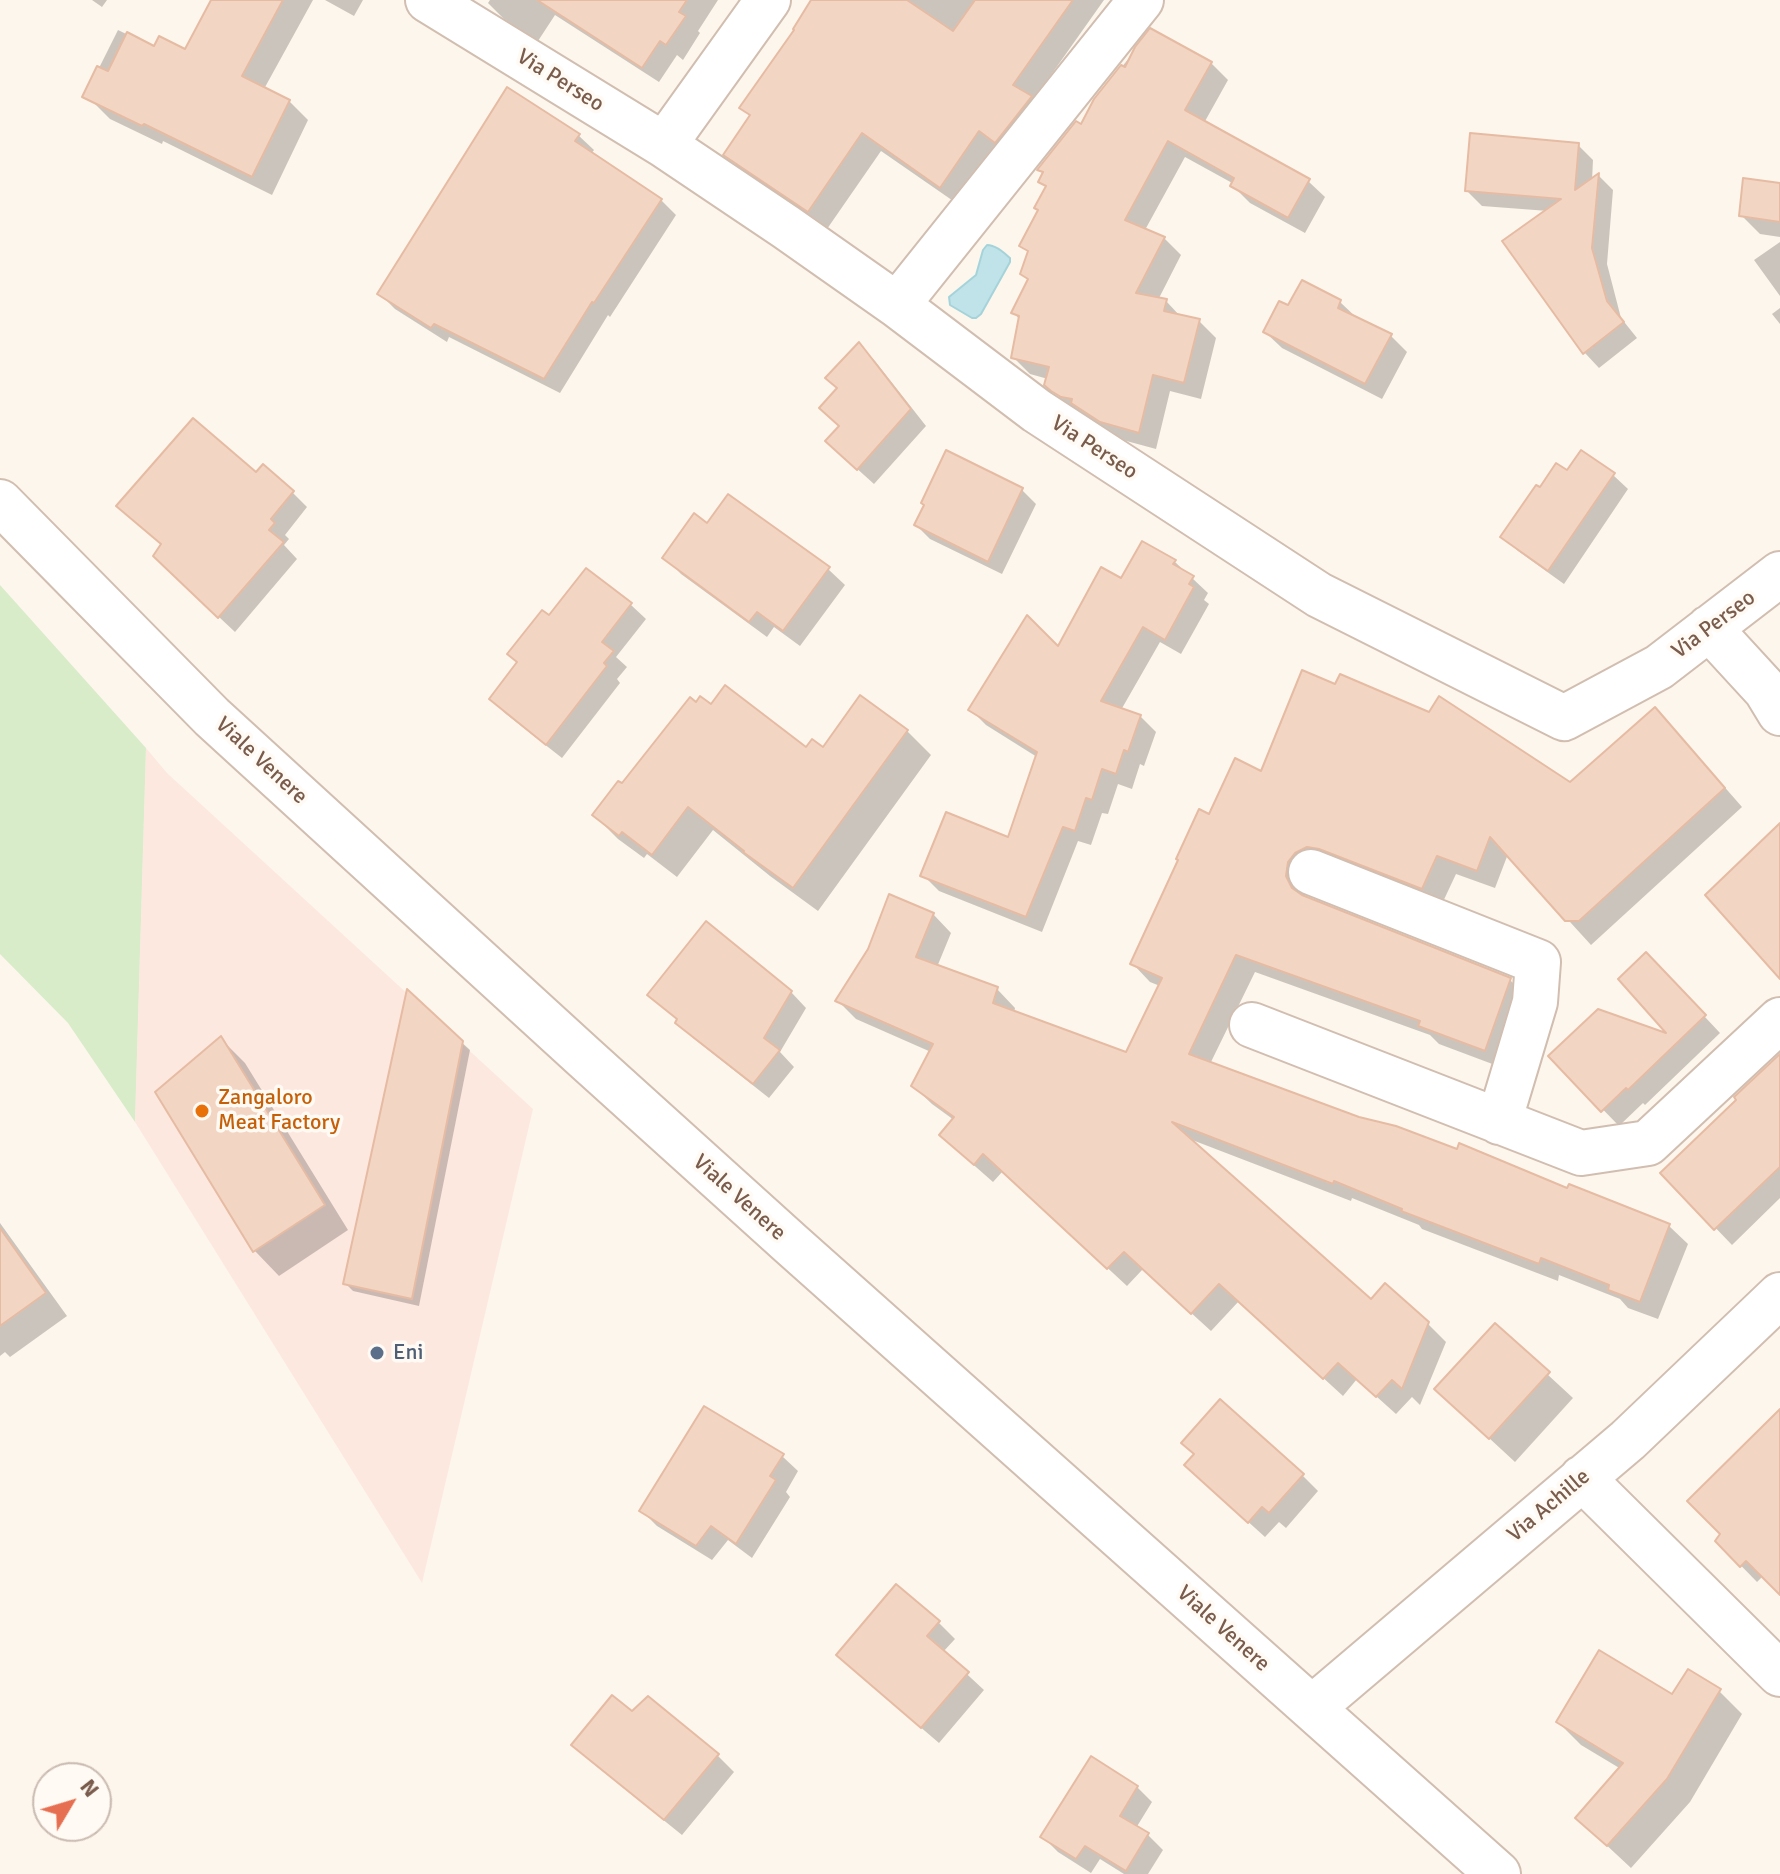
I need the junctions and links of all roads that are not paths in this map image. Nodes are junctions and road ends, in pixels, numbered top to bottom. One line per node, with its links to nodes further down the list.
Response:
1 (428, 0): 4 (street, Via Perseo)
2 (768, 0): 4 (street)
3 (1141, 0): 5 (street)
4 (664, 145): 5 (street, Via Perseo)
5 (897, 305): 8 (street, Via Perseo)
6 (0, 502): 17 (street, Viale Venere)
7 (1780, 574): 8 (street, Via Perseo)
8 (1709, 628): 9 (street)
9 (1780, 713)
10 (1311, 872): 13 (street)
11 (1780, 1020): 13 (street)
12 (1252, 1025): 13 (street)
13 (1499, 1122)
14 (1780, 1295): 15 (street, Via Achille)
15 (1582, 1478): 16 (street); 17 (street, Via Achille)
16 (1780, 1674)
17 (1312, 1708): 18 (street, Viale Venere)
18 (1498, 1874)

